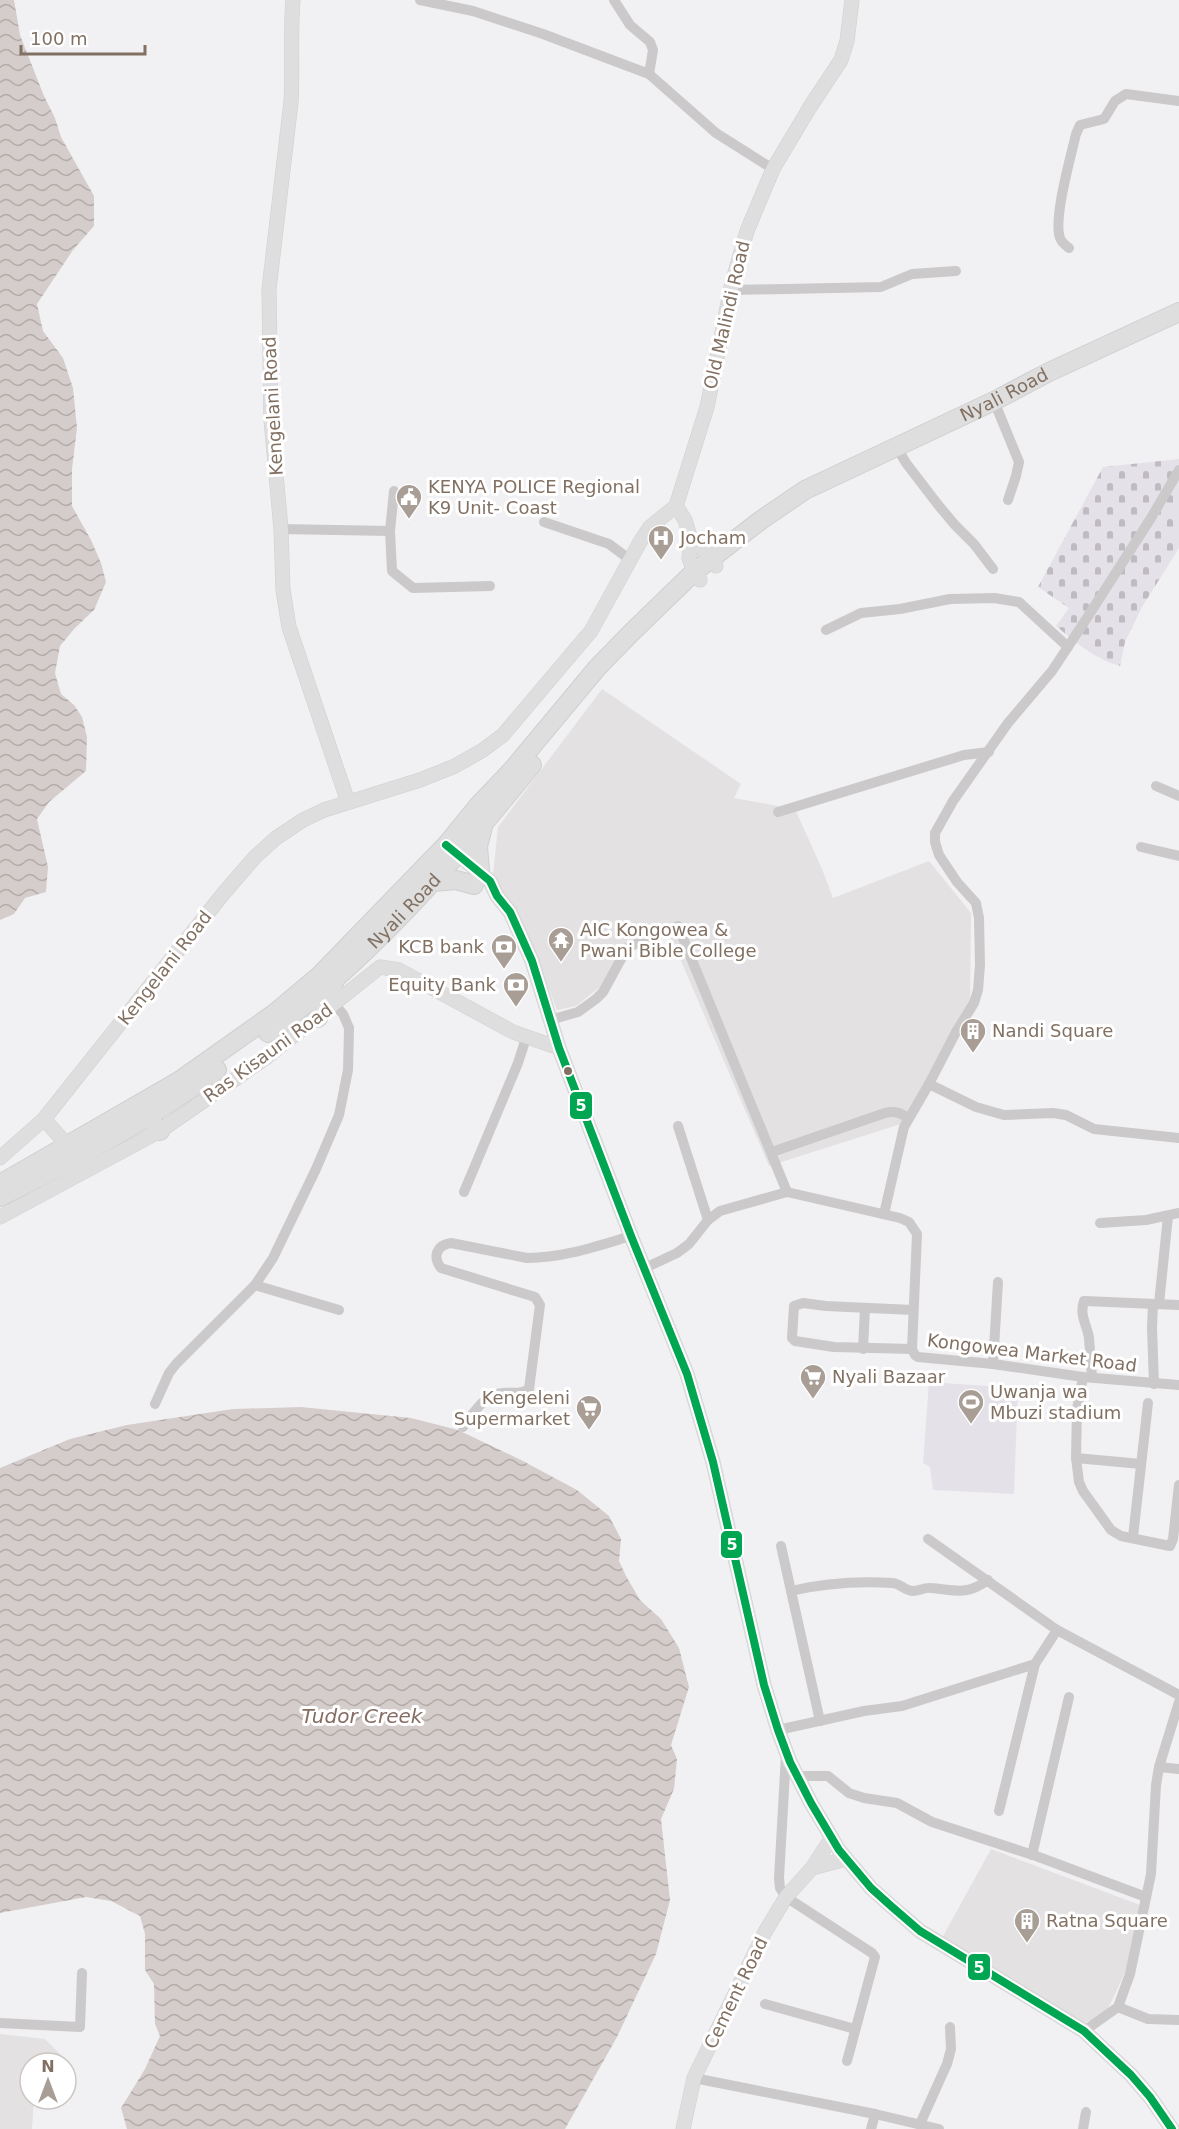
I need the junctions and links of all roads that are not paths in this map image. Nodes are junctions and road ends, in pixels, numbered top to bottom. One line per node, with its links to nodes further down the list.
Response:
1 (293, 0): 19 (main road, Kengelani Road)
2 (420, 0): 5 (street)
3 (614, 0): 5 (street)
4 (852, 0): 7 (main road, Old Malindi Road)
5 (649, 74): 7 (street)
6 (1179, 101): 8 (street)
7 (774, 170): 10 (main road, Old Malindi Road)
8 (1069, 248)
9 (956, 271): 10 (street)
10 (731, 290): 17 (main road, Old Malindi Road)
11 (1179, 312): 12 (highway, Nyali Road)
12 (994, 401): 13 (highway, Nyali Road); 16 (street)
13 (896, 446): 23 (highway, Nyali Road); 24 (street)
14 (1179, 470): 28 (street)
15 (394, 491): 20 (street)
16 (1008, 500)
17 (676, 506): 21 (main road); 22 (main road, Kengelani Road)
18 (544, 522): 22 (street)
19 (281, 529): 20 (street); 32 (main road, Kengelani Road)
20 (390, 531): 26 (street)
21 (692, 540): 23 (main road); 25 (main road)
22 (629, 559): 32 (main road, Kengelani Road)
23 (714, 562): 25 (highway, Nyali Road)
24 (993, 569)
25 (697, 576): 34 (highway, Nyali Road); 36 (highway, Nyali Road)
26 (490, 586)
27 (826, 630): 28 (street)
28 (1068, 647): 29 (street)
29 (989, 752): 33 (street); 46 (street)
30 (1156, 786): 31 (street)
31 (1179, 796)
32 (348, 802): 47 (main road, Kengelani Road)
33 (778, 812)
34 (483, 825): 36 (highway, Nyali Road); 38 (highway)
35 (1142, 847): 37 (street)
36 (448, 854): 38 (main road); 39 (highway, Nyali Road); 52 (highway, Nyali Road)
37 (1179, 856)
38 (477, 878): 39 (highway); 43 (main road)
39 (434, 882): 40 (highway, Nyali Road)
40 (337, 976): 42 (highway); 49 (highway, Nyali Road)
41 (334, 1005): 42 (main road, Ras Kisauni Road); 44 (main road, Ras Kisauni Road); 67 (street)
42 (318, 1018): 49 (main road, Ras Kisauni Road)
43 (552, 1026): 44 (main road); 45 (main road); 53 (street)
44 (531, 1039): 45 (main road, Ras Kisauni Road); 56 (street)
45 (559, 1048): 64 (main road)
46 (929, 1084): 48 (street); 51 (street)
47 (44, 1119): 52 (main road); 54 (main road, Kengelani Road)
48 (908, 1119): 53 (street); 59 (street)
49 (154, 1124): 58 (highway, Nyali Road); 61 (main road, Ras Kisauni Road)
50 (678, 1126): 62 (street)
51 (1179, 1138)
52 (68, 1146): 55 (highway, Nyali Road)
53 (772, 1152): 57 (street)
54 (0, 1158)
55 (0, 1184)
56 (464, 1192)
57 (788, 1192): 59 (street, Kongowea Market Road); 62 (street, Kongowea Market Road)
58 (0, 1197)
59 (884, 1214): 72 (street, Kongowea Market Road)
60 (1173, 1214): 63 (street); 68 (street)
61 (0, 1217)
62 (708, 1220): 65 (street, Kongowea Market Road)
63 (1100, 1222)
64 (631, 1236): 65 (main road); 81 (street)
65 (645, 1268): 96 (main road)
66 (998, 1282): 75 (street)
67 (255, 1285): 71 (street); 80 (street)
68 (1156, 1304): 69 (street); 76 (street); 77 (street)
69 (1179, 1305)
70 (865, 1308): 72 (street); 73 (street); 73 (street)
71 (339, 1310)
72 (913, 1310): 74 (street, Kongowea Market Road)
73 (863, 1349): 74 (street)
74 (912, 1349): 75 (street, Kongowea Market Road)
75 (993, 1364): 76 (street, Kongowea Market Road)
76 (1087, 1377): 77 (street, Kongowea Market Road); 82 (street)
77 (1154, 1384): 78 (street, Kongowea Market Road)
78 (1179, 1385)
79 (1148, 1403): 83 (street)
80 (155, 1404)
81 (464, 1427)
82 (1076, 1458): 83 (street); 85 (street)
83 (1141, 1464): 85 (street)
84 (1179, 1485): 85 (street)
85 (1133, 1537)
86 (928, 1539): 88 (street)
87 (781, 1546): 89 (street)
88 (988, 1580): 89 (street); 90 (street)
89 (791, 1591): 95 (street)
90 (1057, 1630): 91 (street); 92 (street)
91 (1035, 1664): 95 (street); 101 (street)
92 (1179, 1695)
93 (1069, 1697): 103 (street)
94 (1179, 1702): 98 (street)
95 (820, 1721): 96 (street)
96 (778, 1730): 97 (main road)
97 (786, 1752): 100 (main road); 106 (street)
98 (1159, 1767): 99 (street); 107 (street)
99 (1179, 1769)
100 (797, 1776): 102 (main road); 103 (street)
101 (999, 1811)
102 (831, 1839): 104 (main road); 105 (main road, Cement Road)
103 (1032, 1855): 107 (street)
104 (850, 1864): 105 (main road); 115 (main road)
105 (813, 1868): 106 (main road, Cement Road)
106 (786, 1897): 114 (street); 117 (main road, Cement Road)
107 (1146, 1897): 110 (street)
108 (82, 1973): 112 (street)
109 (765, 2004): 114 (street)
110 (1118, 2007): 111 (street); 115 (street)
111 (1179, 2020)
112 (0, 2023)
113 (950, 2027): 120 (street)
114 (855, 2029): 116 (street)
115 (1084, 2031): 125 (main road)
116 (847, 2061)
117 (694, 2078): 119 (street); 121 (main road, Cement Road)
118 (1086, 2112): 124 (street)
119 (875, 2114): 120 (street); 122 (street)
120 (920, 2124): 123 (street)
121 (683, 2129)
122 (872, 2129)
123 (939, 2129)
124 (1083, 2129)
125 (1172, 2129)

